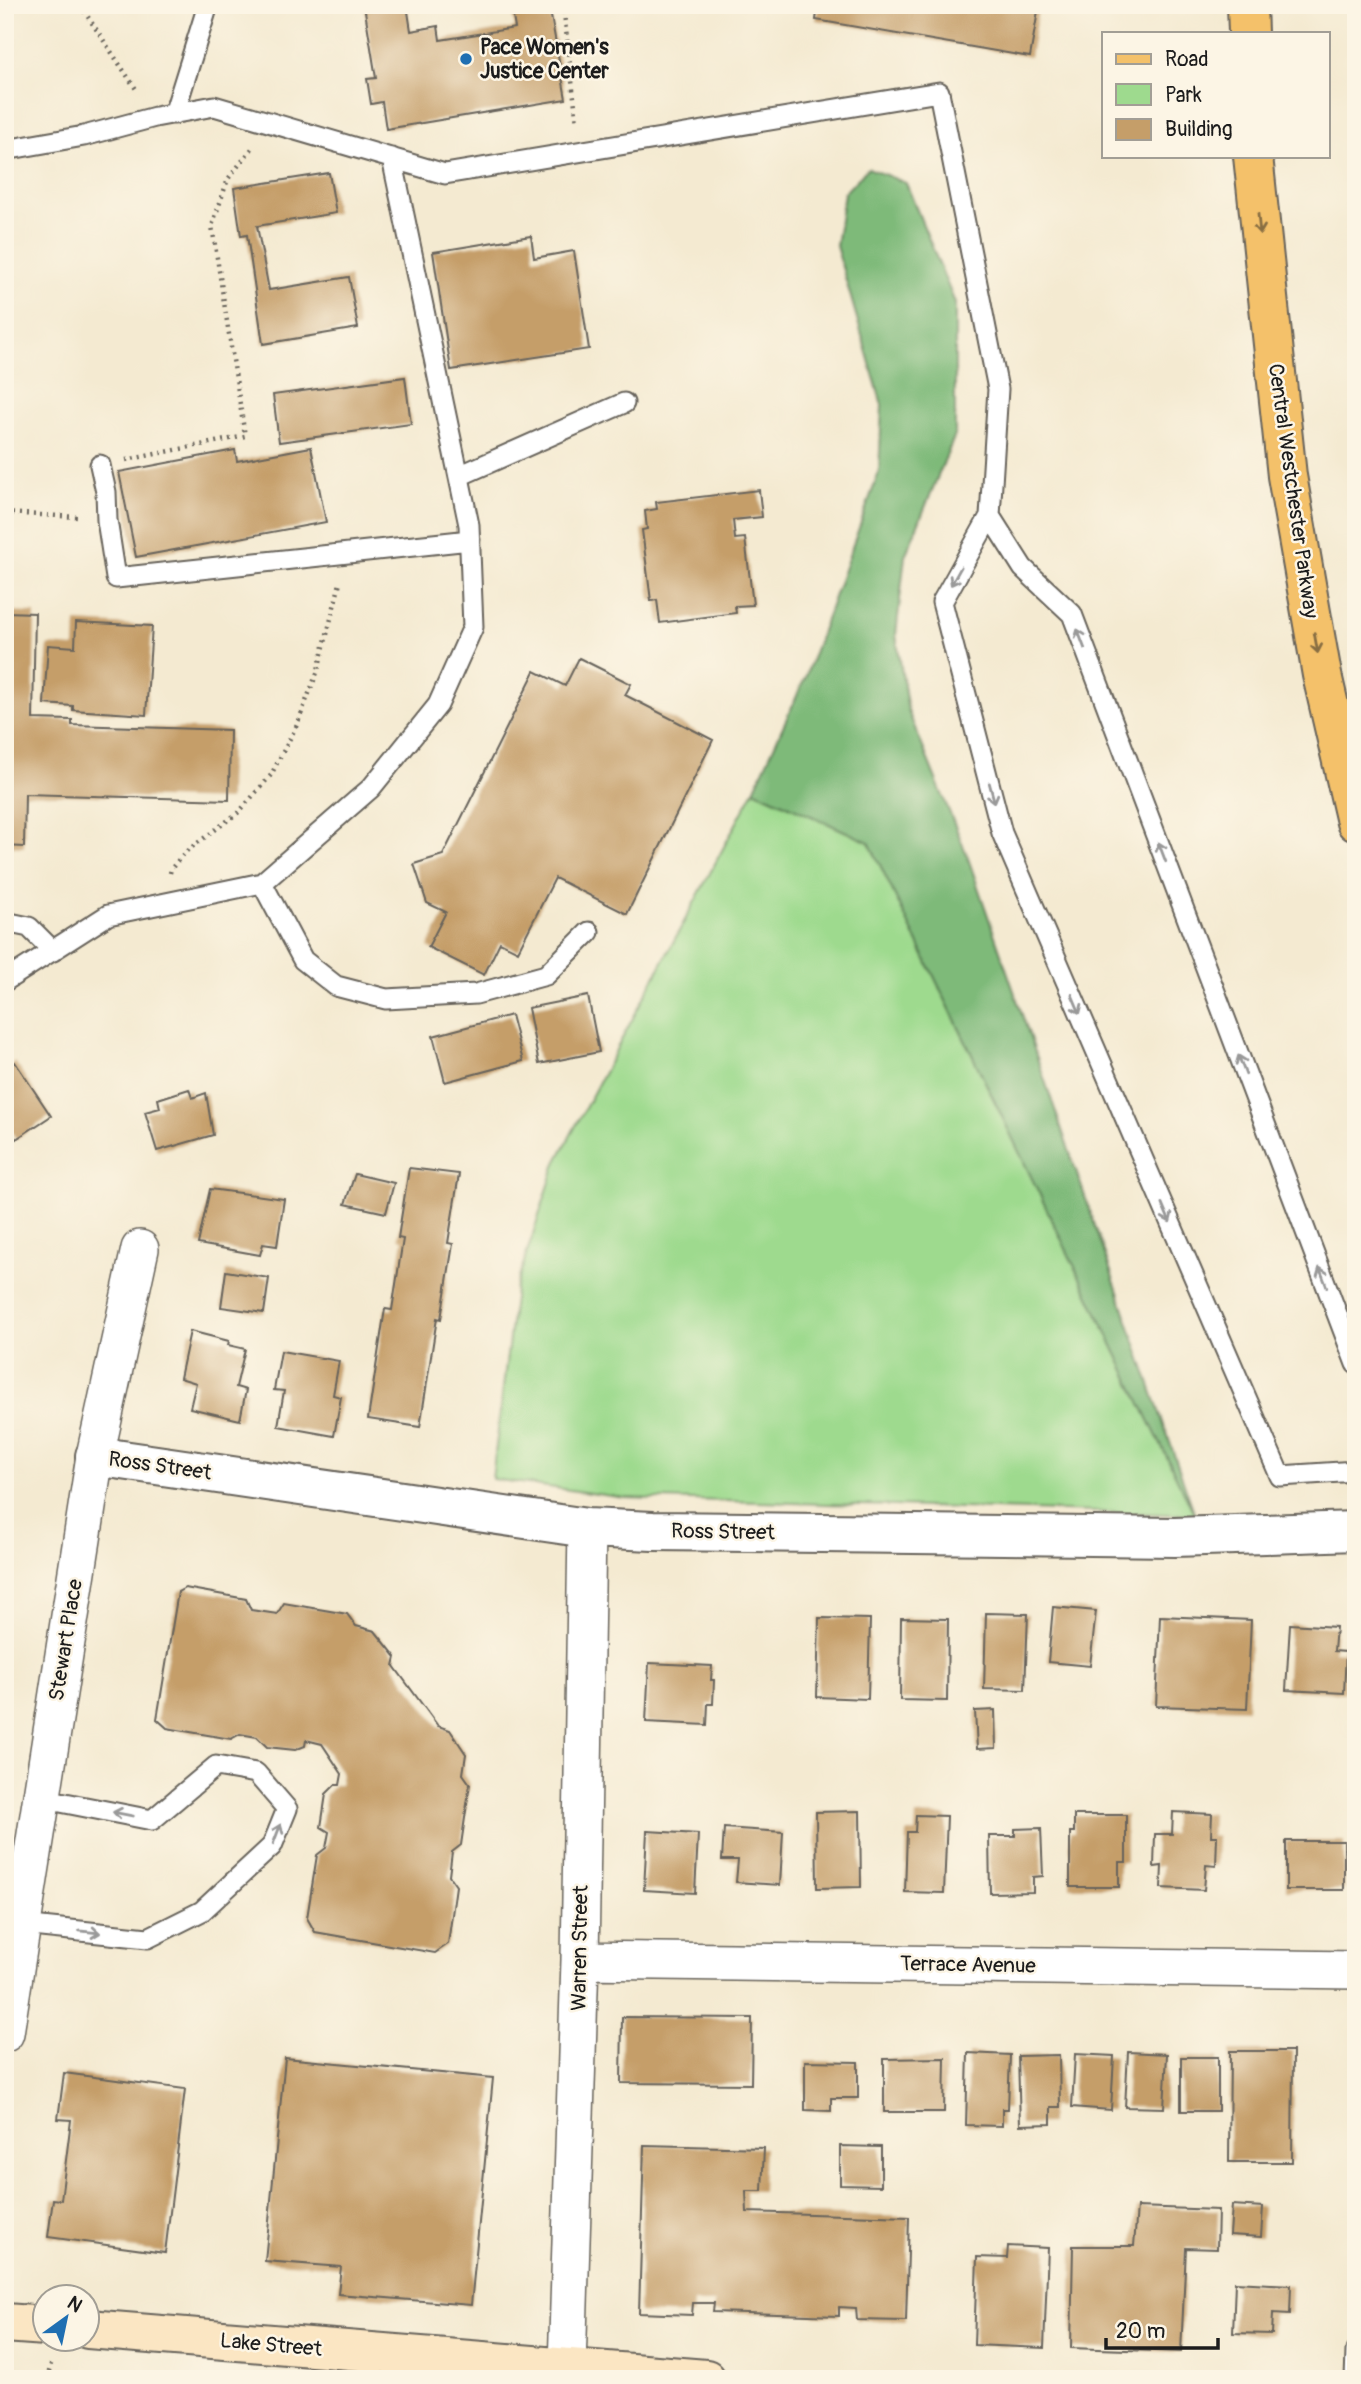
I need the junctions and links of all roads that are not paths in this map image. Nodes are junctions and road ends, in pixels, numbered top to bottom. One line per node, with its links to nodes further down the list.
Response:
1 (208, 5): 4 (lane)
2 (1247, 5): 3 (main road)
3 (1248, 32)
4 (164, 115): 5 (lane); 6 (lane)
5 (5, 150)
6 (392, 158): 10 (lane); 11 (lane)
7 (1253, 158): 13 (main road, Central Westchester Parkway, one-way to 13)
8 (624, 403): 10 (lane)
9 (100, 465): 12 (lane)
10 (459, 476): 12 (lane)
11 (990, 516): 20 (lane, one-way to 11); 22 (lane, one-way to 22)
12 (470, 540): 14 (lane)
13 (1356, 822)
14 (262, 883): 16 (lane); 17 (lane)
15 (5, 922): 17 (lane)
16 (589, 932)
17 (53, 951): 18 (lane)
18 (5, 981)
19 (140, 1249): 21 (street, Stewart Place)
20 (1356, 1364)
21 (95, 1456): 23 (street, Ross Street); 25 (street, Stewart Place)
22 (1356, 1471)
23 (587, 1528): 24 (street, Ross Street); 27 (street, Warren Street)
24 (1356, 1531)
25 (40, 1798): 26 (street, Stewart Place); 26 (lane, one-way to 25)
26 (22, 1925): 29 (street, Stewart Place)
27 (580, 1961): 28 (street, Terrace Avenue); 34 (street, Warren Street)
28 (1356, 1970)
29 (5, 2033)
30 (5, 2323): 31 (main road)
31 (32, 2325)
32 (102, 2331): 35 (main road, Lake Street)
33 (1356, 2351): 37 (lane)
34 (567, 2367): 35 (main road, Lake Street); 36 (main road, Lake Street)
35 (414, 2368)
36 (706, 2379)
37 (1355, 2379)

